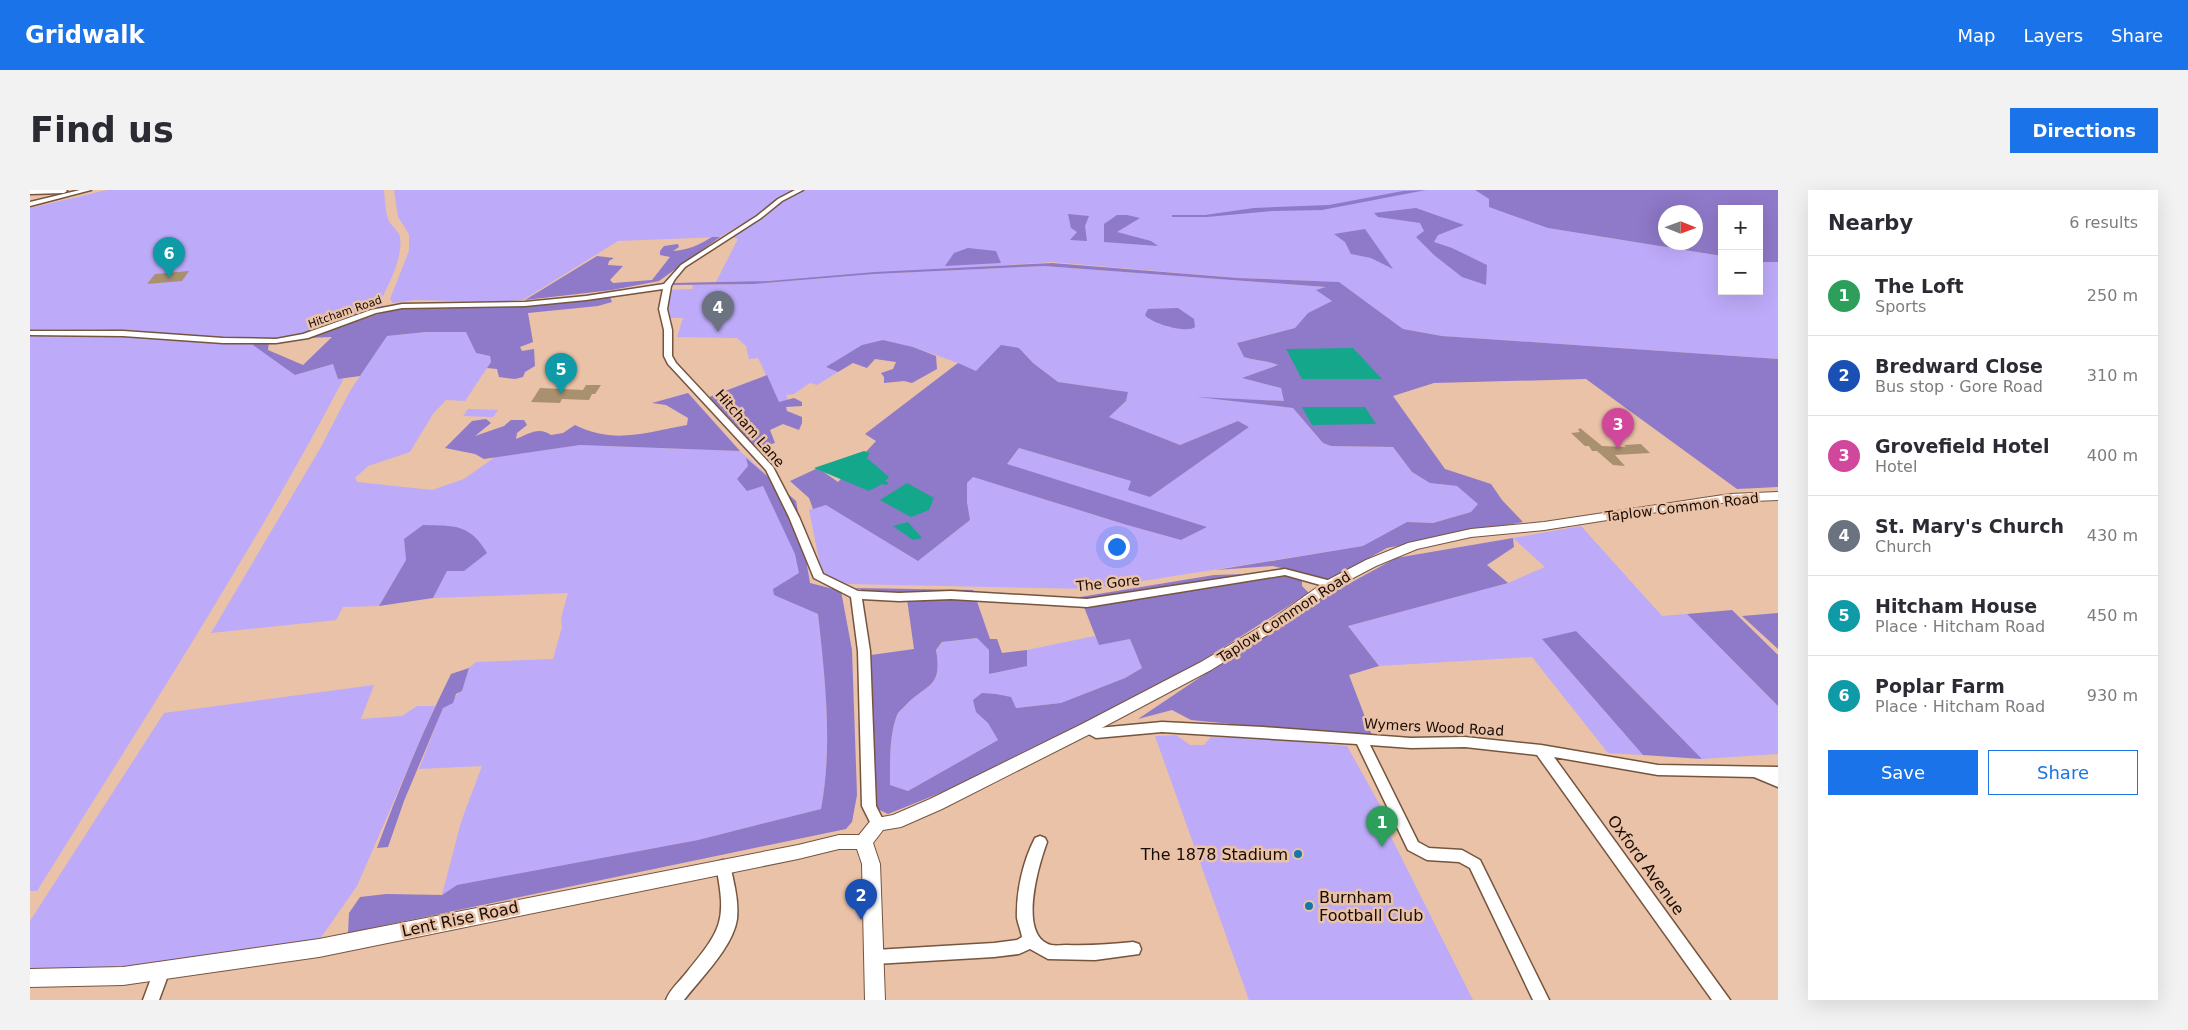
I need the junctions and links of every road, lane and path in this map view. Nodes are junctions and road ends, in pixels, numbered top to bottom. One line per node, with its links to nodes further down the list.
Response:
1 (88, 190): 5 (street)
2 (800, 190): 7 (street, Hitcham Lane)
3 (50, 191): 4 (street); 5 (street)
4 (30, 192)
5 (78, 192): 6 (street)
6 (30, 204)
7 (667, 286): 8 (street, Hitcham Road); 11 (street, Hitcham Lane)
8 (30, 333)
9 (1778, 496): 10 (street, Taplow Common Road)
10 (1331, 584): 11 (street, The Gore); 12 (street, Taplow Common Road)
11 (856, 595): 18 (street)
12 (1088, 728): 13 (street, Wymers Wood Road); 18 (street, Taplow Common Road)
13 (1362, 741): 14 (street, Wymers Wood Road); 30 (street)
14 (1541, 750): 15 (street, Wymers Wood Road); 31 (street, Oxford Avenue)
15 (1754, 772): 16 (street, Wymers Wood Road); 17 (street)
16 (1778, 772)
17 (1778, 782)
18 (878, 824): 19 (street)
19 (864, 842): 21 (street, Lent Rise Road); 24 (street)
20 (1040, 842): 22 (street)
21 (723, 866): 25 (street, Lent Rise Road); 28 (street)
22 (1031, 940): 23 (street); 24 (street)
23 (1133, 949)
24 (875, 957): 29 (street)
25 (162, 970): 26 (street, Lent Rise Road); 27 (street)
26 (30, 978)
27 (151, 1000)
28 (674, 1000)
29 (876, 1000)
30 (1541, 1000)
31 (1722, 1000)

